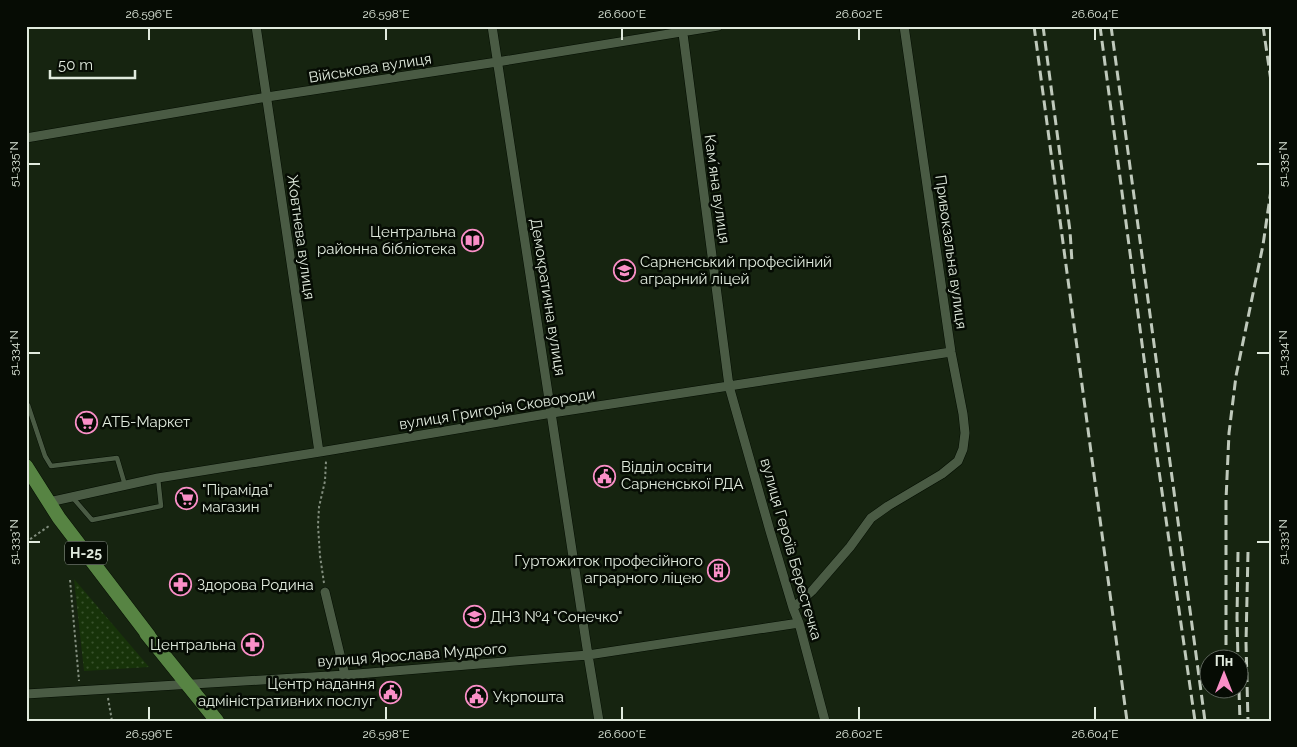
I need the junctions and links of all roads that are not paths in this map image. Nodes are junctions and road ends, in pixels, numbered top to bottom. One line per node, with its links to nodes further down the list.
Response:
1 (256, 26): 7 (street, Жовтнева вулиця)
2 (492, 26): 6 (street, Демократична вулиця)
3 (718, 26): 5 (street, Військова вулиця)
4 (904, 26): 9 (street, Привокзальна вулиця)
5 (682, 29): 6 (street, Військова вулиця); 10 (street, Камʼяна вулиця)
6 (497, 62): 7 (street, Військова вулиця); 12 (street, Демократична вулиця)
7 (267, 97): 8 (street, Військова вулиця); 13 (street, Жовтнева вулиця)
8 (26, 138)
9 (951, 352): 10 (street, вулиця Григорія Сковороди); 20 (street, Привокзальна вулиця)
10 (729, 386): 12 (street, вулиця Григорія Сковороди); 20 (street, вулиця Героїв Берестечка)
11 (26, 405): 16 (lane)
12 (552, 413): 13 (street, вулиця Григорія Сковороди); 22 (street, Демократична вулиця)
13 (322, 452): 15 (street, вулиця Григорія Сковороди)
14 (26, 466): 18 (main road, Н-25)
15 (158, 478): 16 (street, вулиця Григорія Сковороди); 17 (lane)
16 (124, 485): 17 (street, вулиця Григорія Сковороди)
17 (72, 497): 18 (street, вулиця Григорія Сковороди)
18 (49, 502): 24 (main road, Н-25)
19 (325, 592): 23 (street)
20 (793, 608): 21 (street, вулиця Героїв Берестечка)
21 (799, 623): 22 (street, вулиця Ярослава Мудрого); 28 (street, вулиця Героїв Берестечка)
22 (588, 655): 23 (street, вулиця Ярослава Мудрого); 27 (street, Демократична вулиця)
23 (345, 675): 24 (street, вулиця Ярослава Мудрого)
24 (189, 685): 25 (street, вулиця Ярослава Мудрого); 26 (main road, Н-25)
25 (26, 694)
26 (217, 721)
27 (600, 721)
28 (825, 721)

